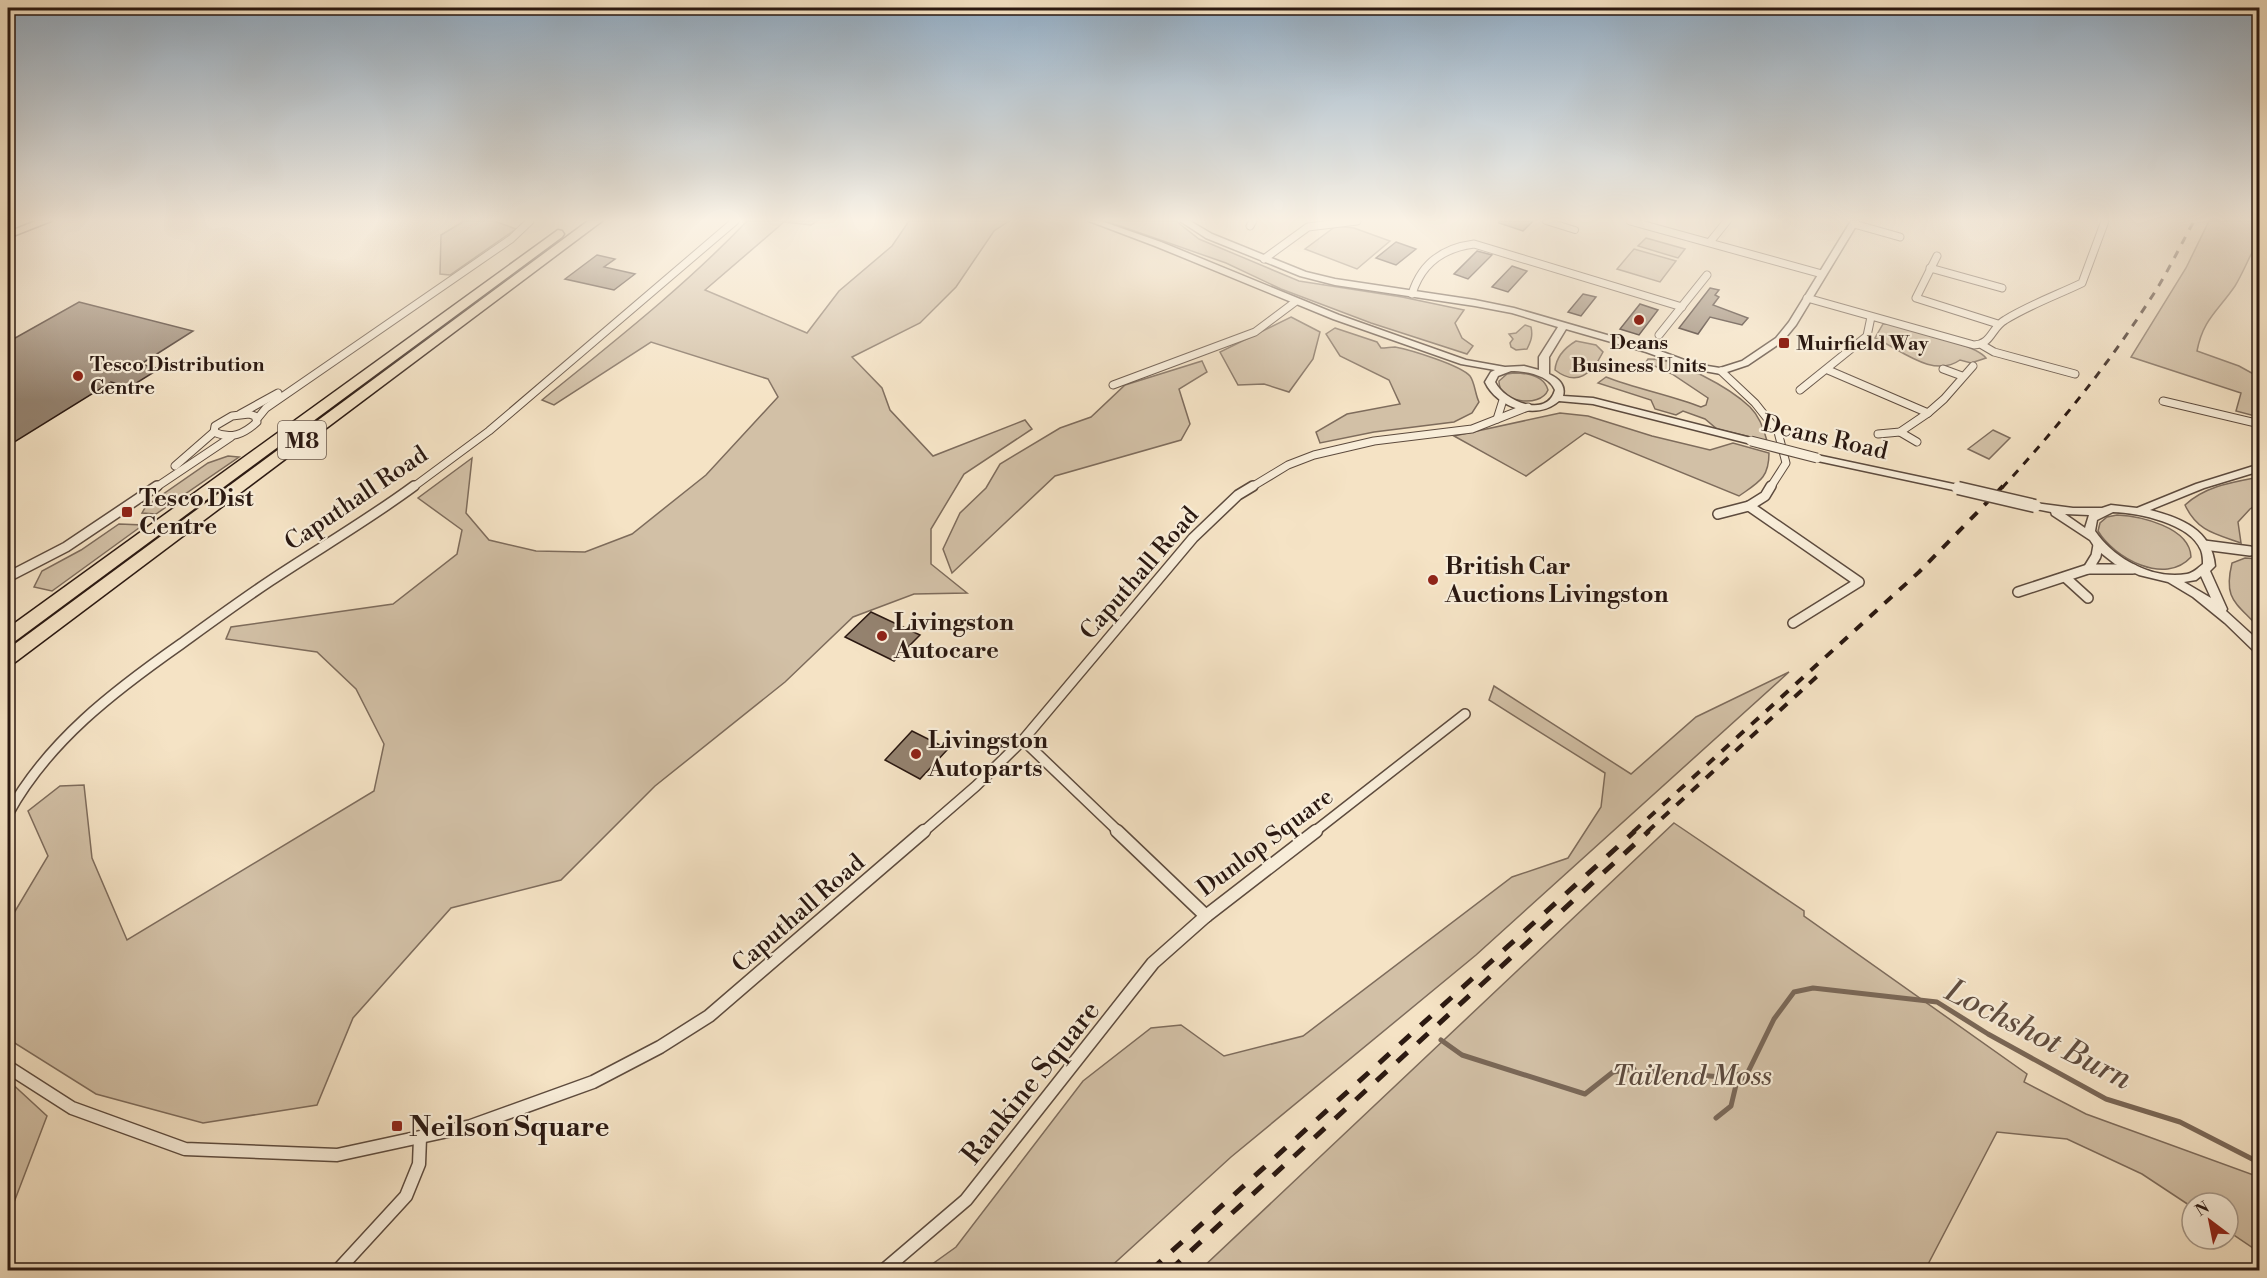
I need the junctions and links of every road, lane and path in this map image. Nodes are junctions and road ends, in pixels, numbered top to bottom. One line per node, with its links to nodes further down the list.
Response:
1 (1973, 280): 16 (street)
2 (450, 281): 34 (street)
3 (495, 281): 81 (highway, M8)
4 (517, 281): 83 (highway, M8)
5 (665, 281): 86 (street, Caputhall Road)
6 (1245, 281): 19 (street)
7 (1330, 281): 17 (street)
8 (1416, 281): 17 (street)
9 (1597, 281): 20 (street)
10 (1702, 281): 20 (street)
11 (1818, 281): 18 (street)
12 (1924, 281): 22 (street)
13 (1975, 281): 15 (street)
14 (2083, 281): 22 (street)
15 (2002, 288)
16 (1969, 289)
17 (1412, 294): 23 (street)
18 (1807, 298): 21 (street); 33 (street)
19 (1295, 302): 27 (street); 40 (street)
20 (1682, 306): 24 (street)
21 (1871, 317): 25 (street); 31 (street)
22 (1998, 324): 25 (street)
23 (1563, 326): 26 (street); 33 (street)
24 (1659, 335)
25 (1982, 345): 35 (street)
26 (1544, 357): 29 (street); 36 (street)
27 (1464, 362): 30 (street); 38 (street)
28 (1973, 366): 37 (street)
29 (1526, 368): 30 (street); 36 (street, Deans Road)
30 (1503, 369): 38 (street)
31 (1828, 369): 41 (street); 47 (street)
32 (1943, 369): 37 (street)
33 (1722, 371): 62 (street)
34 (315, 373): 49 (street); 50 (street)
35 (2075, 374)
36 (1544, 375): 39 (street, Deans Road)
37 (1962, 376): 47 (street)
38 (1489, 381): 43 (street)
39 (1558, 385): 42 (street); 44 (street, Deans Road)
40 (1113, 386)
41 (1800, 390)
42 (1558, 398): 44 (street, Deans Road); 46 (street)
43 (1503, 400): 46 (street); 51 (street)
44 (1593, 401): 63 (street, Deans Road, bridge)
45 (2163, 401): 48 (street)
46 (1528, 407): 51 (street, Caputhall Road)
47 (1928, 413): 55 (street)
48 (2211, 414): 52 (street); 53 (street)
49 (239, 415): 50 (street); 54 (street)
50 (257, 419): 57 (street)
51 (1497, 419): 85 (street, Caputhall Road)
52 (2211, 423)
53 (2259, 424)
54 (214, 432): 57 (street); 60 (street)
55 (1900, 432): 56 (street); 58 (street)
56 (1878, 434)
57 (231, 437): 60 (street)
58 (1917, 442)
59 (2259, 468): 61 (street)
60 (147, 491): 74 (street)
61 (2179, 496): 64 (street); 67 (street)
62 (1749, 506): 66 (street); 80 (street)
63 (2049, 509): 65 (street, Deans Road); 68 (street, Deans Road)
64 (2141, 510): 65 (street, Deans Road); 67 (street)
65 (2100, 511): 68 (street)
66 (1718, 514)
67 (2170, 520): 69 (street)
68 (2094, 541): 71 (street); 72 (street, Deans Road)
69 (2204, 545): 70 (street); 73 (street)
70 (2250, 551)
71 (2088, 569): 72 (street); 75 (street)
72 (2133, 569): 76 (street, Deans Road)
73 (2205, 572): 76 (street); 79 (street)
74 (8, 577)
75 (2066, 578): 77 (street); 78 (street)
76 (2169, 578): 79 (street)
77 (2018, 592)
78 (2088, 598)
79 (2223, 613): 82 (street)
80 (1792, 623)
81 (8, 637)
82 (2259, 650)
83 (8, 658)
84 (1465, 714): 87 (street, Dunlop Square)
85 (1023, 740): 87 (street, Dunlop Square); 89 (street, Caputhall Road)
86 (8, 814)
87 (1206, 916): 91 (street, Rankine Square)
88 (8, 1067): 89 (street, Caputhall Road)
89 (420, 1138): 90 (street)
90 (338, 1270)
91 (884, 1270)

